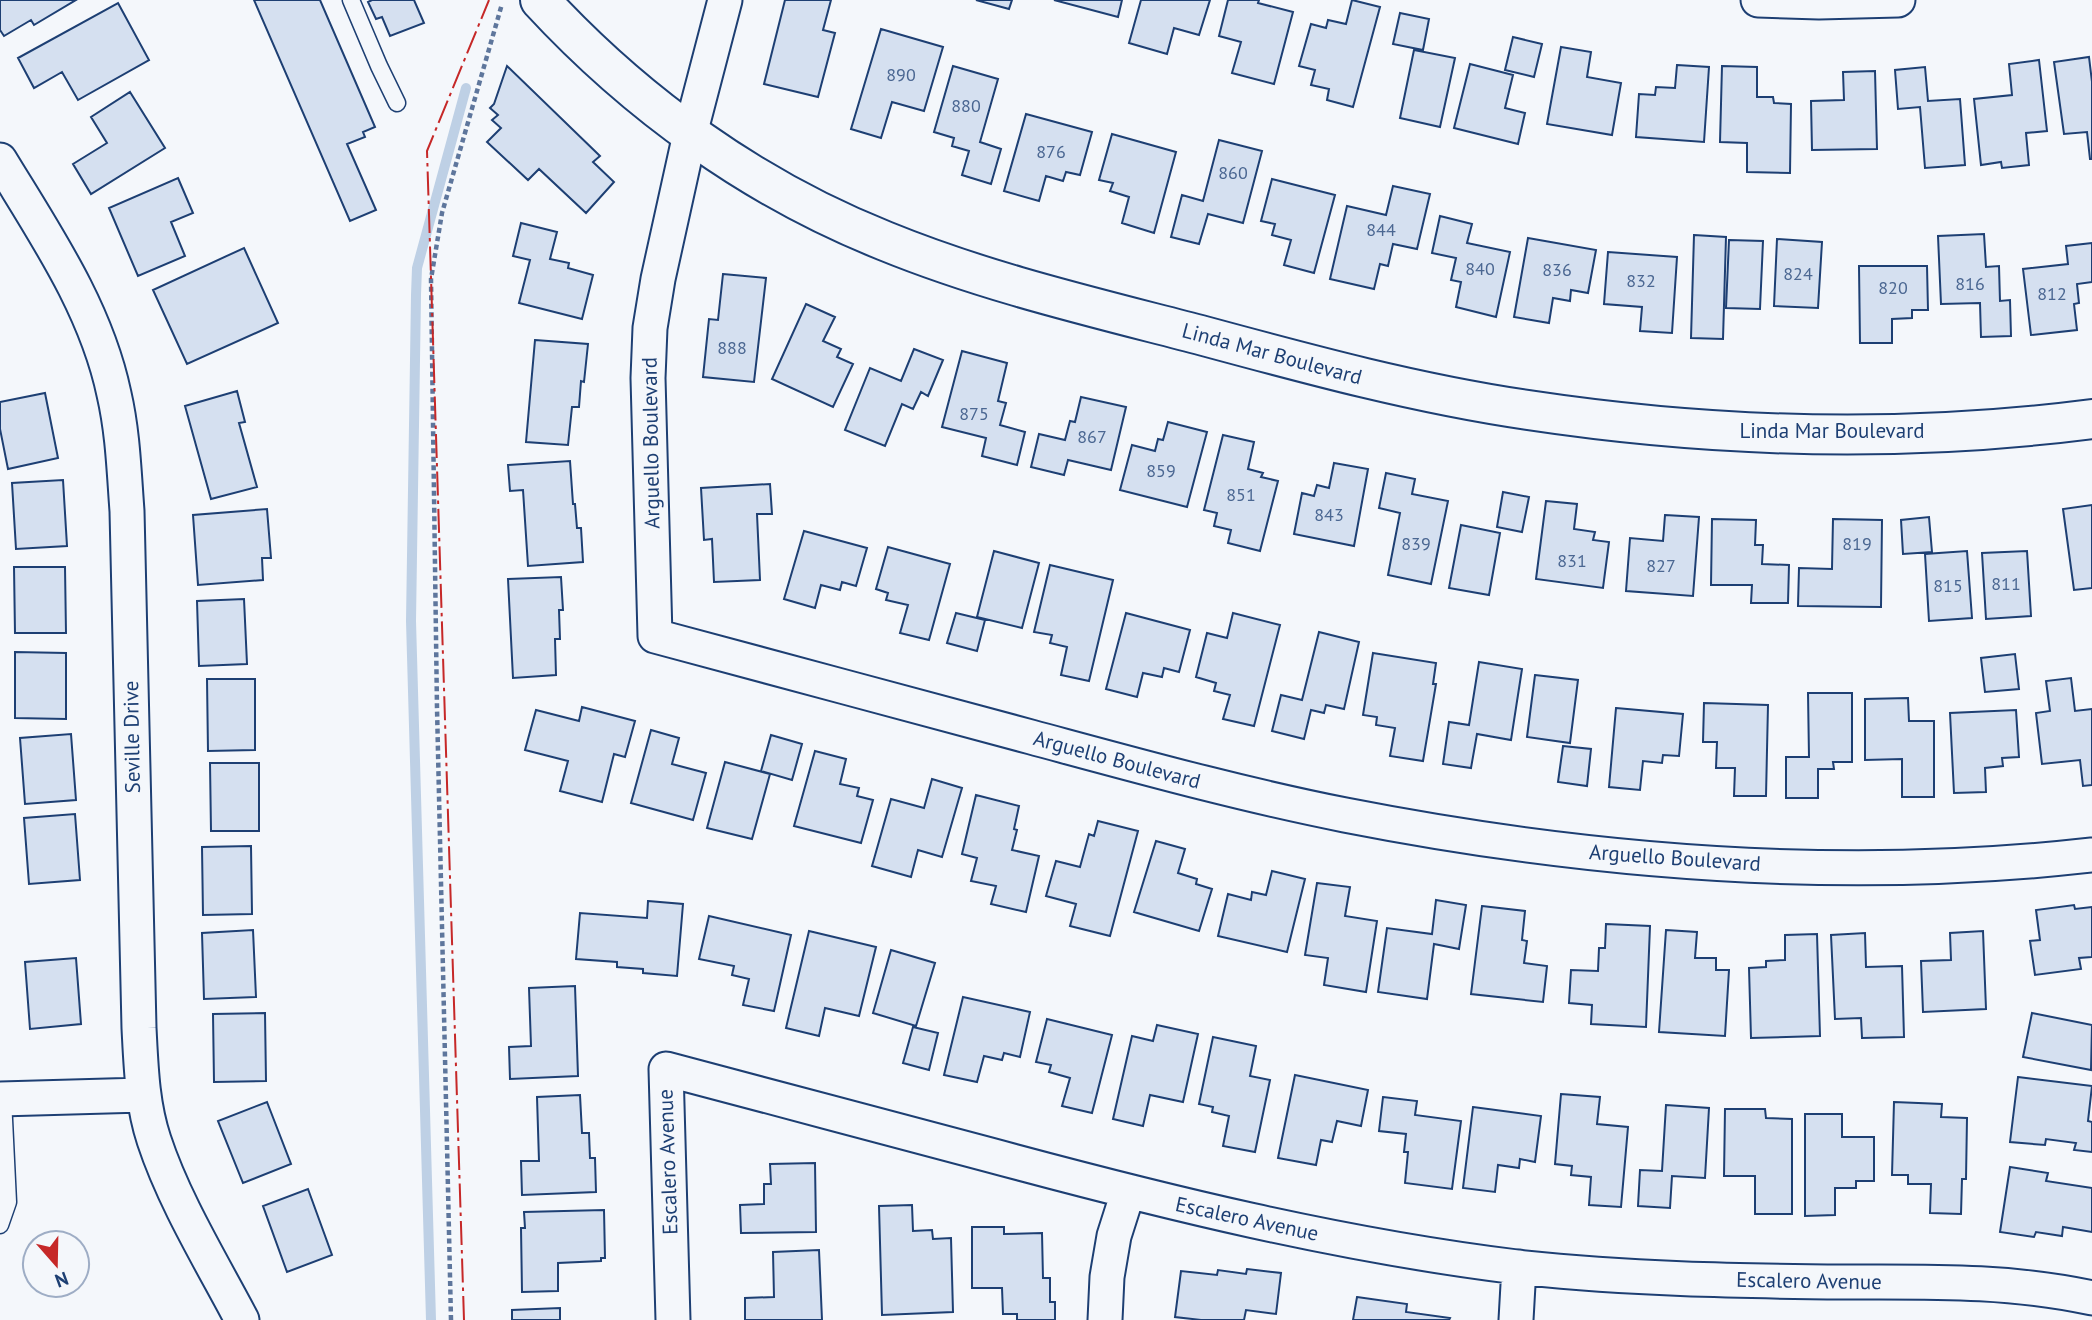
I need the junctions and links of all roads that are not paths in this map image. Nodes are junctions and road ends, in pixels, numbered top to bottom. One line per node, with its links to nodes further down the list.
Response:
1 (351, 0): 6 (lane)
2 (540, 0): 7 (street, Linda Mar Boulevard)
3 (725, 0): 7 (street)
4 (1758, 0): 5 (street)
5 (1898, 0)
6 (397, 103)
7 (690, 134): 9 (street, Linda Mar Boulevard); 10 (street, Arguello Boulevard)
8 (0, 160): 11 (street, Seville Drive)
9 (2092, 419)
10 (2092, 855)
11 (143, 1095): 12 (street); 17 (street, Seville Drive)
12 (1, 1099): 14 (lane)
13 (1128, 1192): 15 (street, Escalero Avenue); 18 (street, Escalero Avenue); 19 (street)
14 (0, 1225)
15 (1519, 1267): 16 (street, Escalero Avenue); 20 (street)
16 (2092, 1298)
17 (242, 1320)
18 (673, 1320)
19 (1105, 1320)
20 (1516, 1320)

